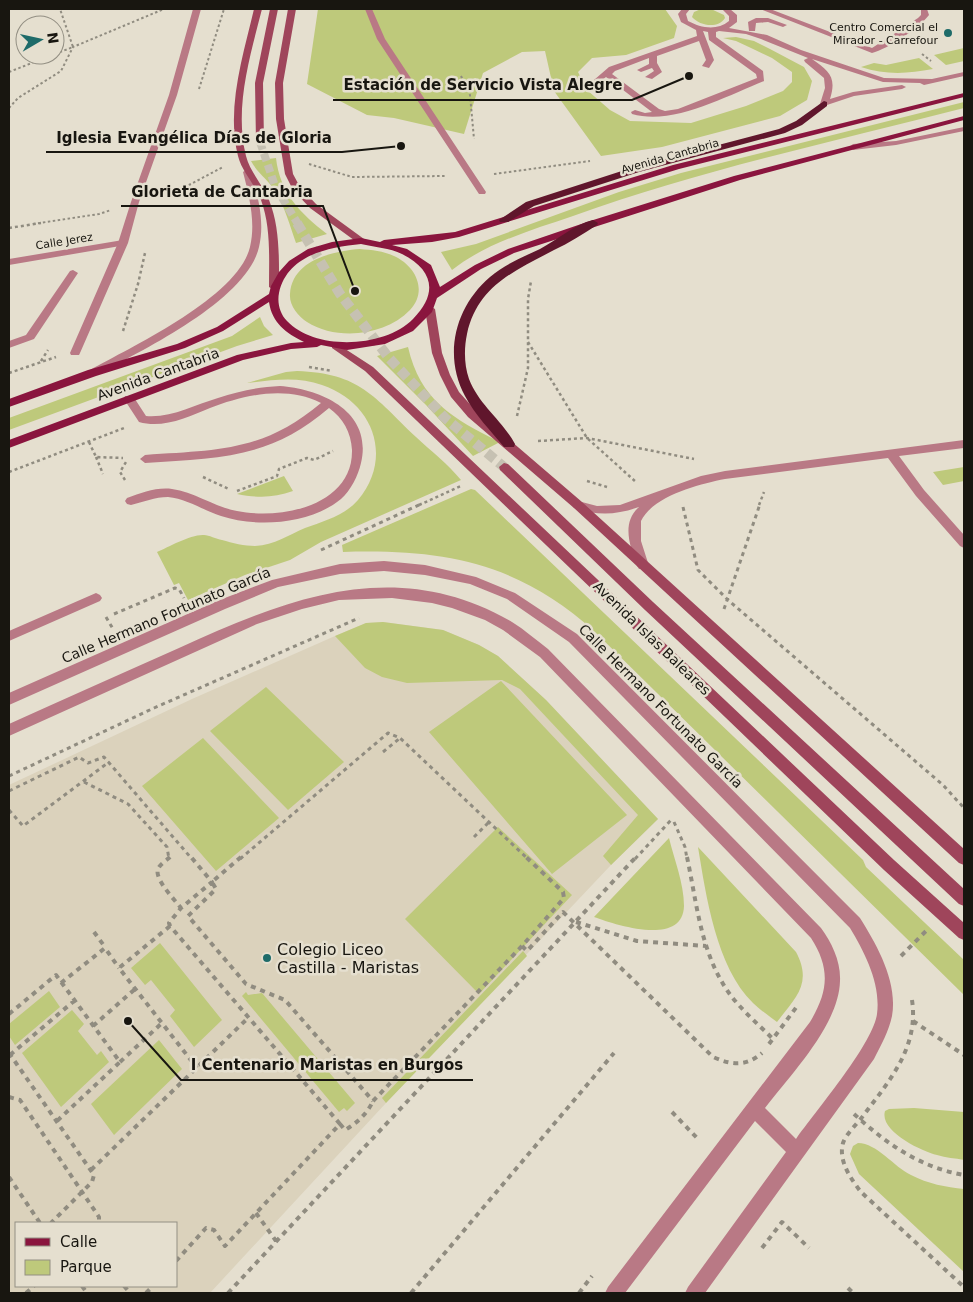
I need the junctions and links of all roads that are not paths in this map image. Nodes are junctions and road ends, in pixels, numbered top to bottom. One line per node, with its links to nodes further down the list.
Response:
1 (197, 9): 40 (street)
2 (258, 9): 35 (main road)
3 (274, 9): 33 (main road)
4 (292, 9): 39 (main road)
5 (368, 9): 36 (street)
6 (686, 9): 12 (street)
7 (726, 9): 10 (street)
8 (764, 9): 14 (street)
9 (924, 9): 14 (street)
10 (733, 15): 11 (street); 13 (street)
11 (746, 24): 14 (street); 16 (street)
12 (698, 28): 13 (street); 15 (street)
13 (715, 30): 16 (street); 30 (street)
14 (900, 35)
15 (702, 37): 18 (street); 20 (street)
16 (764, 37): 17 (street)
17 (798, 52): 25 (street); 28 (street)
18 (652, 54): 19 (street); 22 (street)
19 (653, 63): 21 (street); 24 (street)
20 (706, 66)
21 (641, 70)
22 (608, 71): 26 (street); 30 (street)
23 (964, 74): 25 (street)
24 (649, 77)
25 (931, 82): 28 (street)
26 (601, 86)
27 (964, 95): 37 (main road, Avenida Cantabria)
28 (824, 104): 37 (highway)
29 (635, 112): 30 (street)
30 (672, 112)
31 (964, 118): 34 (main road)
32 (964, 130): 34 (street)
33 (260, 142)
34 (853, 147): 38 (main road)
35 (247, 172): 44 (main road); 51 (street, Avenida Cantabria)
36 (482, 192)
37 (504, 220): 41 (main road, Avenida Cantabria)
38 (593, 223): 45 (main road); 56 (highway)
39 (361, 241): 41 (main road); 44 (main road)
40 (123, 243): 42 (street, Calle Jerez); 50 (street)
41 (384, 243): 45 (main road)
42 (9, 262)
43 (74, 273): 48 (street)
44 (273, 292): 47 (main road); 51 (main road, Avenida Cantabria)
45 (436, 295): 46 (main road)
46 (430, 309): 49 (main road); 56 (main road)
47 (322, 344): 49 (main road); 52 (main road, Avenida Cantabria)
48 (9, 345)
49 (336, 346): 72 (main road, Avenida Islas Baleares)
50 (75, 353)
51 (92, 373): 54 (main road, Avenida Cantabria)
52 (129, 399): 53 (street); 55 (main road, Avenida Cantabria)
53 (329, 402): 59 (street); 62 (street)
54 (9, 403)
55 (9, 444)
56 (509, 444): 63 (main road)
57 (964, 444): 58 (street)
58 (891, 454): 61 (street); 64 (street)
59 (145, 459)
60 (504, 467): 71 (main road, Avenida Islas Baleares)
61 (660, 496): 63 (street); 65 (street)
62 (131, 501)
63 (578, 505): 65 (main road)
64 (964, 543)
65 (643, 566): 70 (main road)
66 (96, 598): 67 (street)
67 (9, 636)
68 (9, 699): 74 (street, Calle Hermano Fortunato García)
69 (9, 730): 73 (street)
70 (964, 858)
71 (961, 896)
72 (964, 934)
73 (755, 1109): 74 (street); 75 (street)
74 (797, 1152): 76 (street)
75 (614, 1293)
76 (694, 1293)

